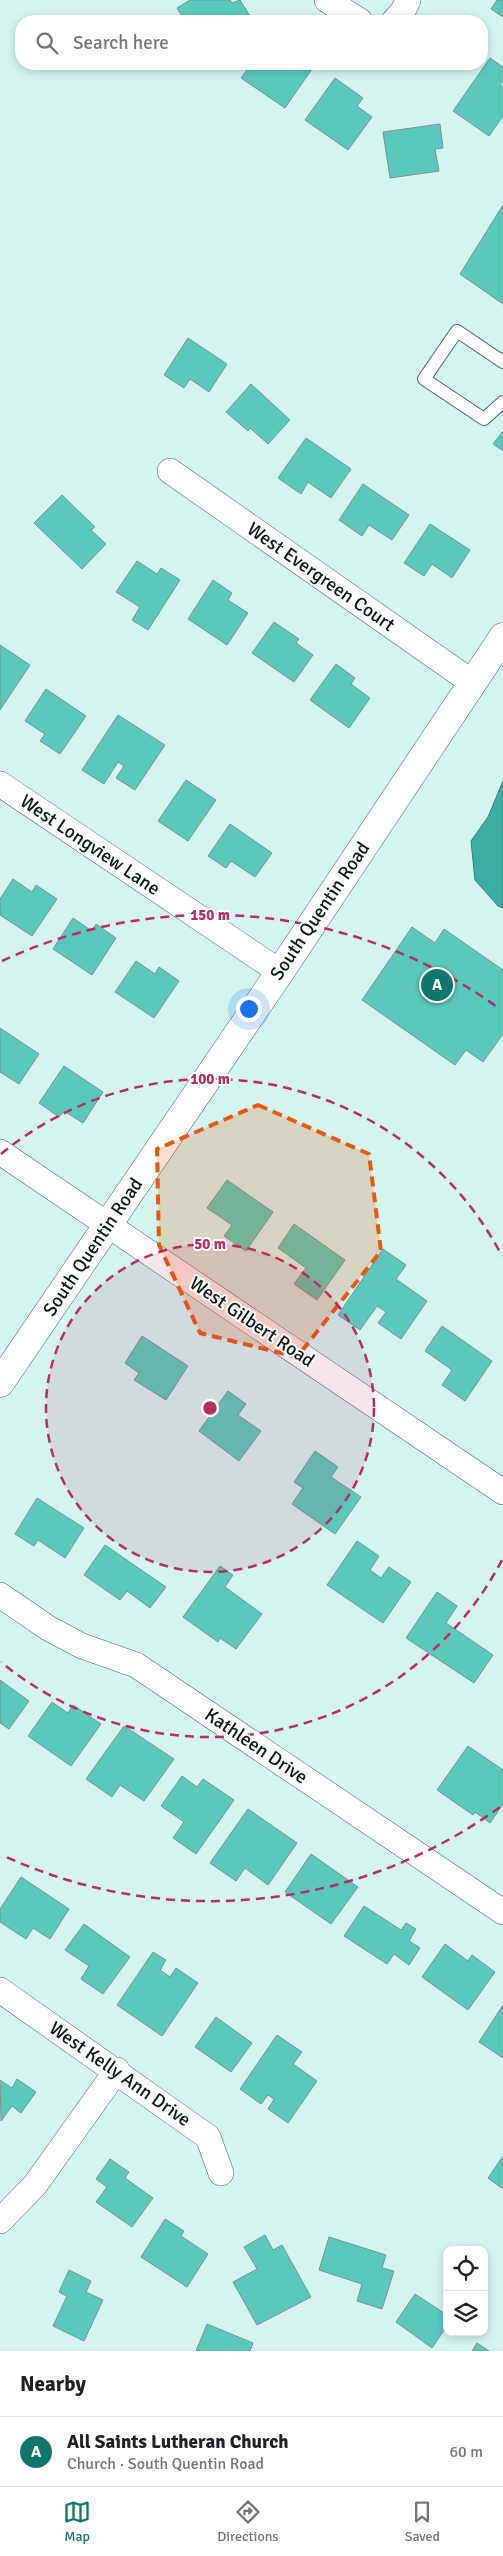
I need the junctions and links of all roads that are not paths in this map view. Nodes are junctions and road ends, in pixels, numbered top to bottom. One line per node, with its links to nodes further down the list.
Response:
1 (327, 0): 3 (street)
2 (408, 0): 4 (street)
3 (351, 15)
4 (399, 15)
5 (503, 362): 6 (lane)
6 (503, 402)
7 (170, 471): 9 (street, West Evergreen Court)
8 (503, 637): 9 (main road, South Quentin Road)
9 (473, 683): 11 (main road, South Quentin Road)
10 (0, 784): 11 (street, West Longview Lane)
11 (280, 972): 13 (main road, South Quentin Road)
12 (0, 1152): 13 (street, West Gilbert Road)
13 (108, 1225): 14 (main road, South Quentin Road); 15 (street, West Gilbert Road)
14 (0, 1383)
15 (503, 1492)
16 (0, 1595): 17 (street, Kathleen Drive)
17 (503, 1912)
18 (0, 1990): 19 (street, West Kelly Ann Drive)
19 (117, 2070): 20 (street, West Kelly Ann Drive); 21 (street)
20 (221, 2173)
21 (0, 2222)

